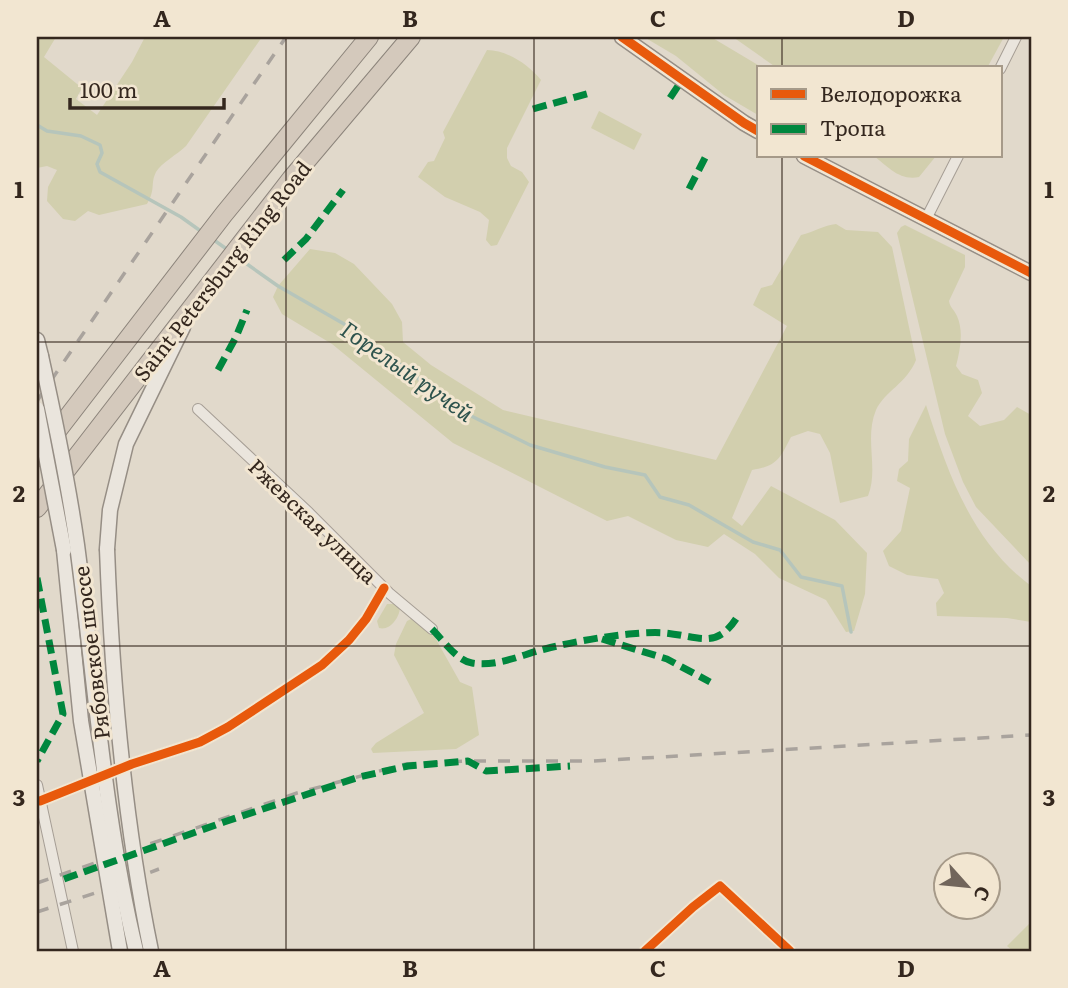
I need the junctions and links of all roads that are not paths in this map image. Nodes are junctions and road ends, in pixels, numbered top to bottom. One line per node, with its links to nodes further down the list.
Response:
1 (369, 37): 15 (highway, Saint Petersburg Ring Road)
2 (411, 37): 11 (highway, Saint Petersburg Ring Road)
3 (622, 37): 6 (main road)
4 (1016, 37): 5 (street)
5 (1002, 66)
6 (757, 130)
7 (808, 158): 9 (main road)
8 (957, 158): 9 (street)
9 (926, 219): 10 (main road)
10 (1031, 273)
11 (194, 304): 16 (highway, Saint Petersburg Ring Road); 24 (main road, bridge)
12 (37, 340): 23 (main road, Рябовское шоссе, bridge)
13 (37, 409): 22 (main road, Рябовское шоссе, bridge)
14 (198, 409): 17 (street, Ржевская улица)
15 (37, 457)
16 (37, 508)
17 (384, 589): 18 (street, Ржевская улица); 20 (street)
18 (432, 629)
19 (37, 785): 20 (street)
20 (40, 801): 21 (street)
21 (73, 951)
22 (120, 951)
23 (136, 951)
24 (151, 951)
25 (645, 951): 26 (street)
26 (790, 951)

